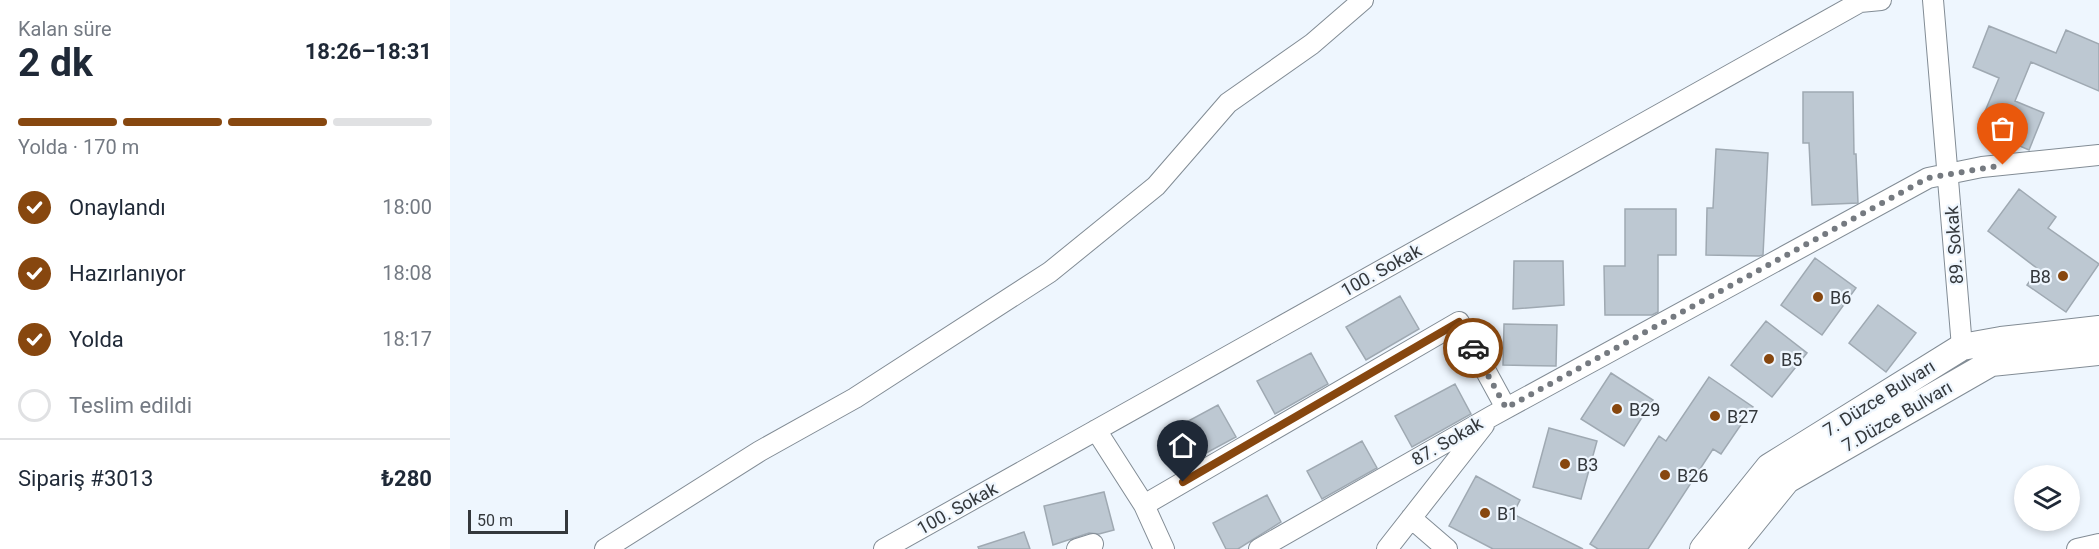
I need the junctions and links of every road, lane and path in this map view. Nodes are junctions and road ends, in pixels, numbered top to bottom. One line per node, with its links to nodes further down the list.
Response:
1 (1363, 0): 15 (street)
2 (1881, 0): 10 (street, 100. Sokak)
3 (1932, 0): 5 (street, 89. Sokak)
4 (2099, 155): 5 (street, 87. Sokak)
5 (1948, 174): 7 (street, 89. Sokak); 9 (street, 87. Sokak)
6 (2099, 329): 7 (main road, 7. Düzce Bulvarı)
7 (1962, 347): 20 (main road, 7. Düzce Bulvarı)
8 (2099, 352): 21 (main road, 7.Düzce Bulvarı)
9 (1499, 412): 11 (street); 12 (street); 14 (street, 87. Sokak)
10 (1096, 430): 11 (street); 16 (street, 100. Sokak)
11 (1144, 505): 17 (street)
12 (1411, 518): 18 (street); 19 (street)
13 (2099, 544): 22 (street)
14 (1262, 548)
15 (605, 549)
16 (884, 549)
17 (1164, 549)
18 (1387, 549)
19 (1447, 549)
20 (1703, 549)
21 (1731, 549)
22 (2077, 549)

